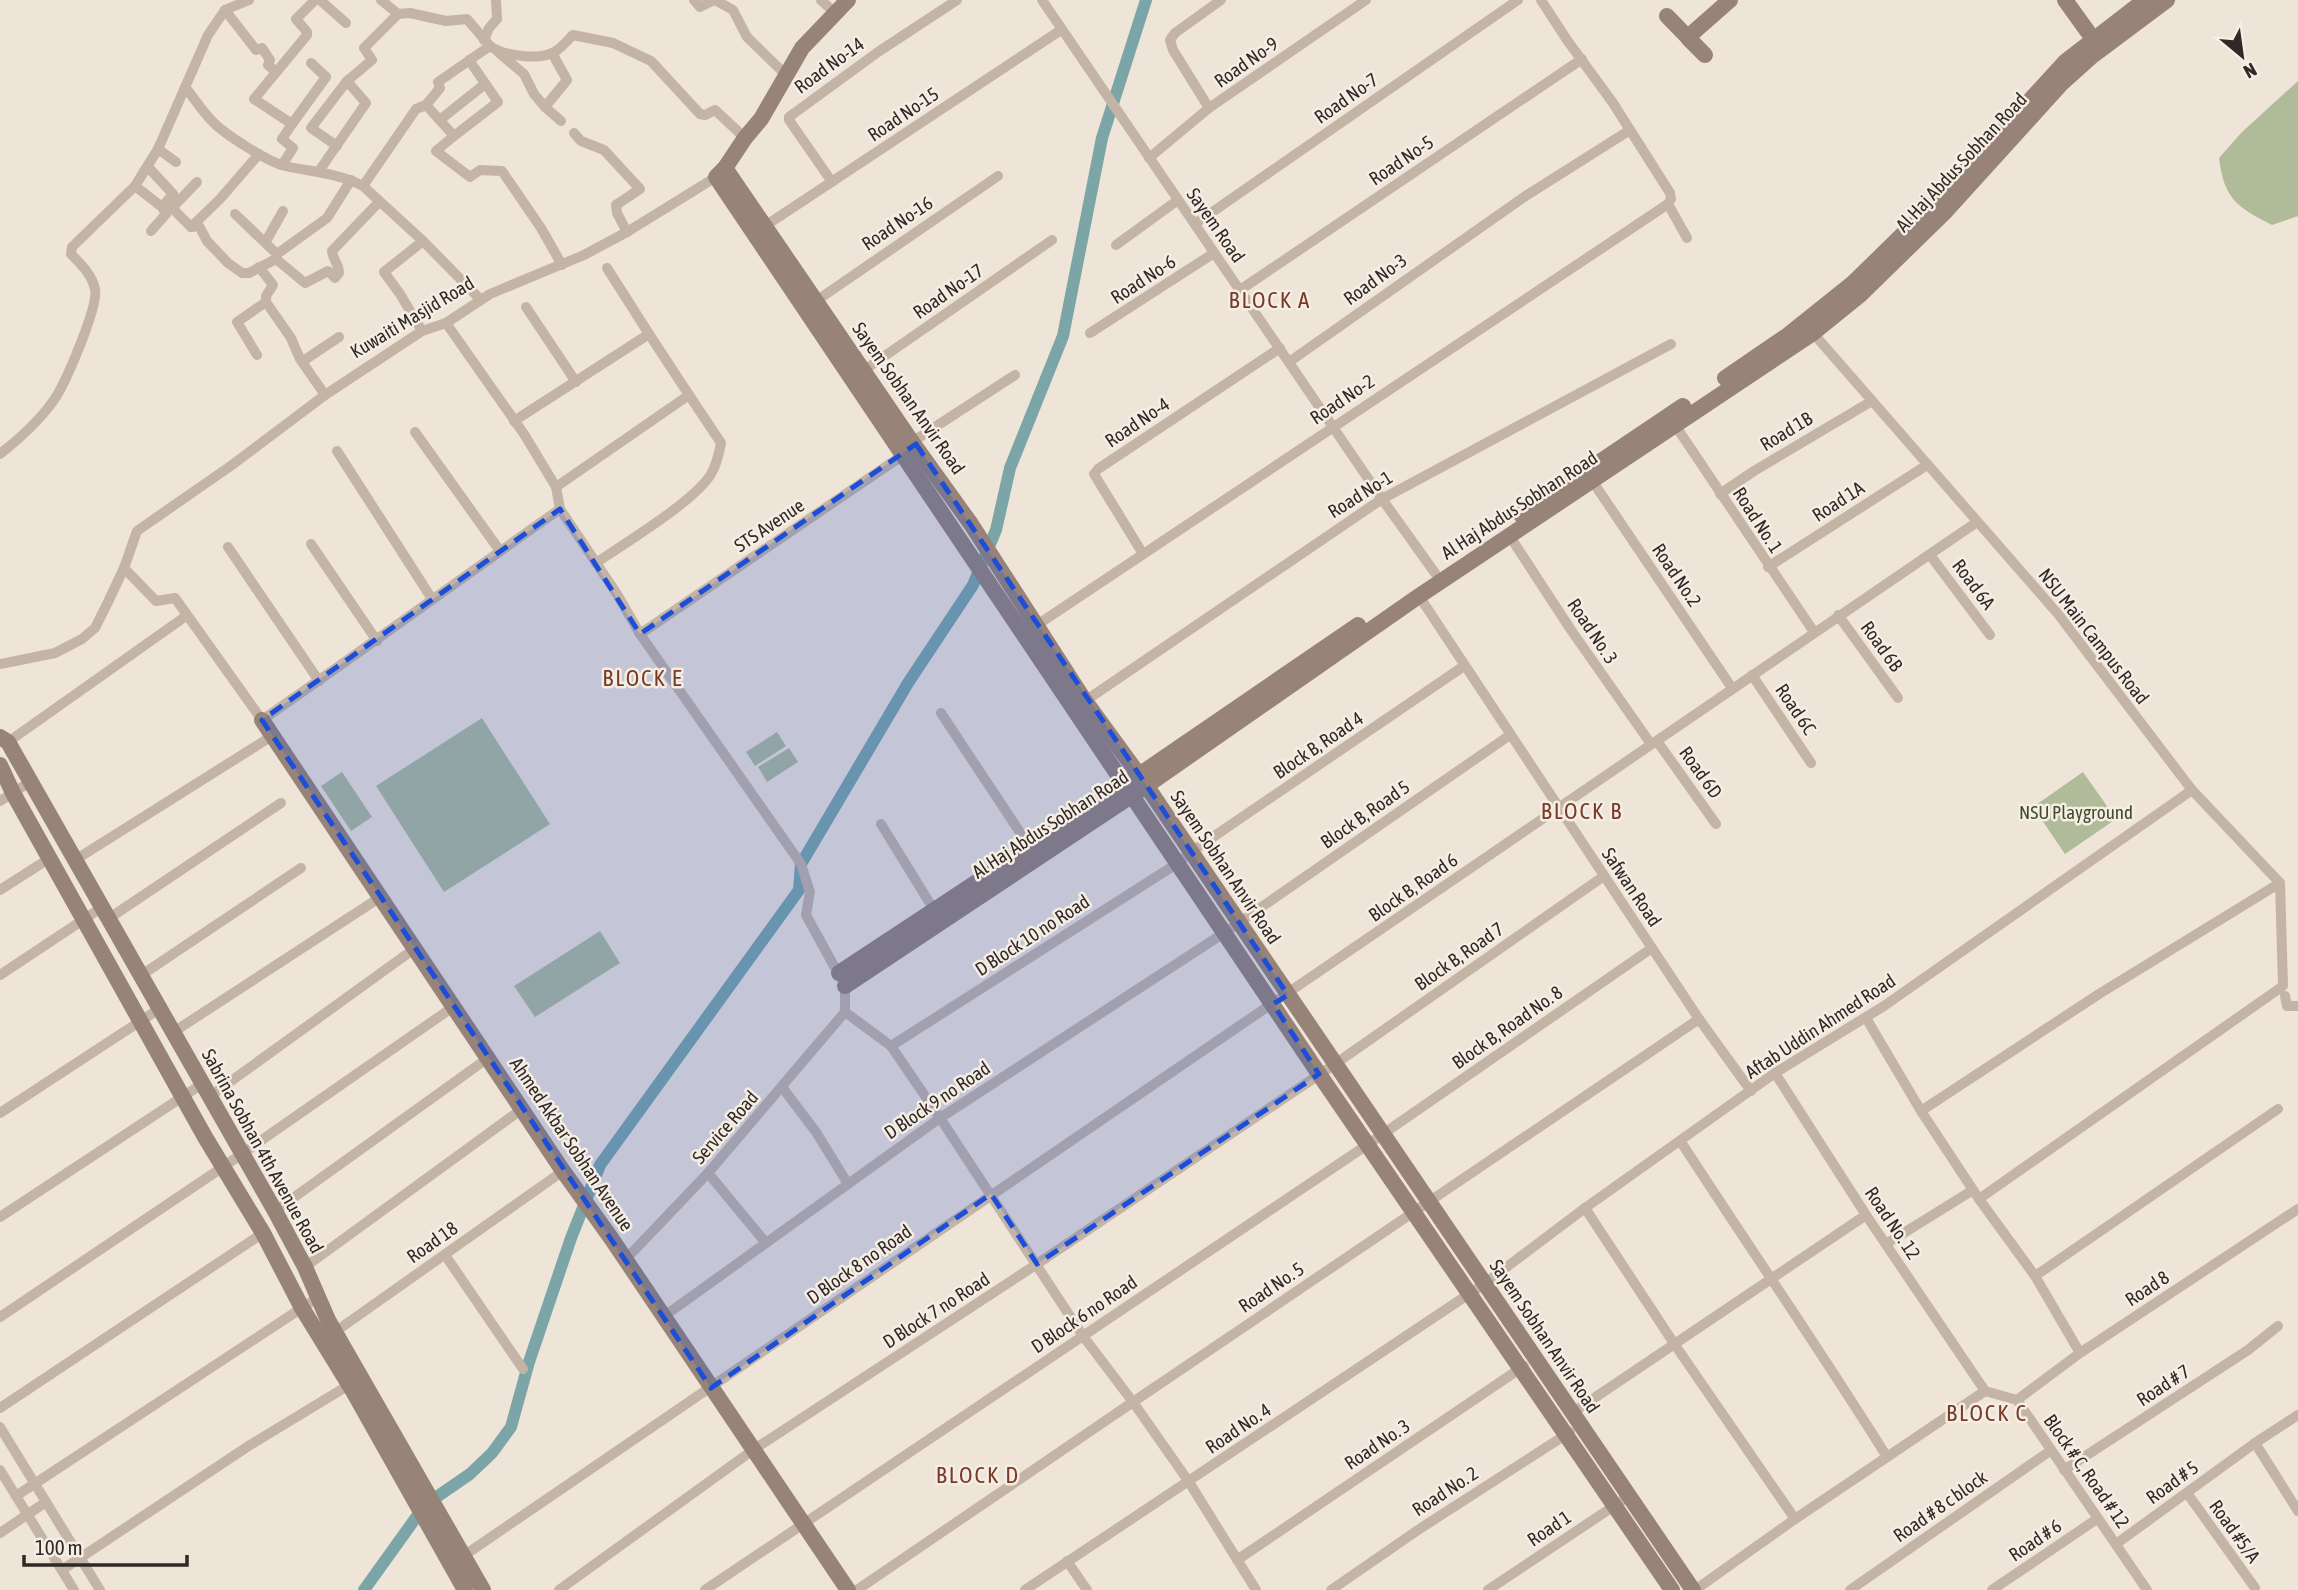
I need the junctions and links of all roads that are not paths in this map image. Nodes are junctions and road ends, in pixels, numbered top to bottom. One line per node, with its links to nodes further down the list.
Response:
1 (249, 0): 20 (street)
2 (315, 0): 34 (street)
3 (320, 0): 24 (street)
4 (381, 0): 22 (street)
5 (496, 0): 28 (street)
6 (694, 0): 7 (street)
7 (714, 0): 35 (street)
8 (821, 0): 21 (street)
9 (848, 0): 21 (street, Kuwaiti Masjid Road)
10 (957, 0): 60 (street, Road No-14)
11 (1042, 0): 25 (street, Sayem Road)
12 (1221, 0): 41 (street)
13 (1366, 0): 41 (street, Road No-9)
14 (1518, 0): 70 (street, Road No-7)
15 (1541, 0): 31 (street)
16 (1730, 0): 27 (street)
17 (2065, 0): 26 (street)
18 (2167, 0): 93 (street, Al Haj Abdus Sobhan Road)
19 (2138, 2): 131 (street, Al Haj Abdus Sobhan Road)
20 (225, 10): 34 (street); 38 (street)
21 (835, 13): 35 (street, Kuwaiti Masjid Road)
22 (398, 14): 28 (street); 36 (street)
23 (1667, 16): 27 (street)
24 (346, 23)
25 (1061, 30): 52 (street, Sayem Road); 60 (street, Road No-15)
26 (2088, 32)
27 (1688, 37): 30 (street)
28 (490, 46): 29 (street); 32 (street); 40 (street)
29 (552, 53): 40 (street); 48 (street)
30 (1705, 55)
31 (1582, 59): 45 (street); 85 (street, Road No-5)
32 (469, 60): 37 (street); 39 (street)
33 (311, 63): 44 (street)
34 (276, 72): 44 (street)
35 (786, 75): 48 (street, Kuwaiti Masjid Road)
36 (347, 81): 49 (street); 49 (street)
37 (485, 84): 42 (street); 47 (street)
38 (185, 87): 50 (street); 51 (street)
39 (426, 105): 42 (street); 63 (street)
40 (545, 107): 43 (street)
41 (1209, 108): 52 (street, Road No-9)
42 (441, 119): 47 (street)
43 (561, 121)
44 (292, 124): 54 (street)
45 (1630, 130): 66 (street); 100 (street, Road No-3)
46 (574, 133): 74 (street)
47 (454, 136): 82 (street)
48 (745, 138): 57 (street, Kuwaiti Masjid Road)
49 (337, 146): 56 (street)
50 (158, 149): 53 (street); 55 (street)
51 (259, 154): 54 (street); 72 (street)
52 (1149, 158): 64 (street, Sayem Road)
53 (176, 162)
54 (282, 165): 56 (street)
55 (148, 167): 62 (street); 67 (street)
56 (319, 171): 59 (street)
57 (721, 172): 71 (street, Sayem Sobhan Anvir Road); 74 (street, Kuwaiti Masjid Road); 114 (street, Sayem Sobhan Anvir Road)
58 (998, 176): 87 (street, Road No-16)
59 (351, 180): 63 (street); 81 (street)
60 (832, 181): 71 (street, Road No-15)
61 (197, 182): 67 (street)
62 (135, 186): 67 (street); 113 (street)
63 (363, 186): 65 (street)
64 (1178, 200): 70 (street, Sayem Road); 79 (street)
65 (379, 202): 77 (street); 81 (street)
66 (1668, 204): 75 (street); 108 (street, Road No-2)
67 (167, 209): 72 (street); 73 (street)
68 (283, 211): 78 (street)
69 (234, 215): 78 (street)
70 (1195, 225): 80 (street, Sayem Road)
71 (765, 226): 87 (street, Sayem Sobhan Anvir Road)
72 (191, 227): 83 (street)
73 (151, 231)
74 (627, 232): 82 (street, Kuwaiti Masjid Road)
75 (1686, 238)
76 (1052, 240): 101 (street, Road No-17)
77 (424, 241): 86 (street); 91 (street)
78 (266, 242): 81 (street)
79 (1116, 245)
80 (1214, 253): 85 (street, Sayem Road); 92 (street, Road No-6)
81 (277, 256): 83 (street)
82 (562, 265): 86 (street, Kuwaiti Masjid Road)
83 (259, 267): 88 (street)
84 (607, 268): 94 (street)
85 (1240, 290): 97 (street, Sayem Road)
86 (480, 299): 90 (street, Kuwaiti Masjid Road)
87 (816, 301): 101 (street, Sayem Sobhan Anvir Road)
88 (266, 302): 98 (street); 99 (street)
89 (526, 307): 103 (street)
90 (446, 323): 91 (street, Kuwaiti Masjid Road); 107 (street)
91 (422, 331): 104 (street, Kuwaiti Masjid Road)
92 (1090, 333)
93 (1813, 333): 106 (street, NSU Main Campus Road); 109 (street, Al Haj Abdus Sobhan Road)
94 (649, 334): 103 (street); 105 (street)
95 (339, 337): 99 (street)
96 (1671, 344): 119 (street, Road No-1)
97 (1280, 348): 100 (street, Sayem Road); 126 (street, Road No-4)
98 (257, 355)
99 (303, 361): 104 (street)
100 (1290, 362): 108 (street, Sayem Road)
101 (863, 371): 111 (street, Sayem Sobhan Anvir Road)
102 (1015, 375): 111 (street, STS Avenue)
103 (576, 382): 107 (street)
104 (325, 395): 130 (street, Kuwaiti Masjid Road)
105 (688, 395): 117 (street); 128 (street)
106 (1872, 401): 115 (street, NSU Main Campus Road); 118 (street, Road 1B)
107 (514, 421): 117 (street)
108 (1333, 425): 119 (street, Sayem Road); 126 (street, Road No-2)
109 (1675, 425): 116 (street, Al Haj Abdus Sobhan Road); 118 (street, Road No. 1)
110 (415, 432): 125 (street)
111 (914, 443): 114 (street, STS Avenue); 132 (street, Sayem Sobhan Anvir Road)
112 (337, 451): 134 (street)
113 (0, 454)
114 (902, 456): 132 (street, Sayem Sobhan Anvir Road); 139 (street, STS Avenue)
115 (1927, 465): 121 (street, NSU Main Campus Road); 129 (street, Road 1A)
116 (1593, 482): 122 (street, Al Haj Abdus Sobhan Road); 146 (street, Road No.2)
117 (555, 487): 120 (street)
118 (1720, 494): 129 (street, Road No. 1)
119 (1382, 499): 131 (street, Sayem Road); 148 (street, Road No-1)
120 (560, 509): 125 (street); 128 (street)
121 (1977, 522): 127 (street, Block B, Road 6); 159 (street, NSU Main Campus Road)
122 (1509, 535): 133 (street, Al Haj Abdus Sobhan Road); 154 (street, Road No. 3)
123 (311, 544): 141 (street)
124 (228, 547): 145 (street)
125 (499, 551): 134 (street)
126 (1143, 554): 137 (street, Road No-2)
127 (1930, 555): 135 (street, Block B, Road 6); 140 (street, Road 6A)
128 (596, 563): 139 (street)
129 (1768, 567): 138 (street, Road No. 1)
130 (124, 568): 136 (street); 142 (street, Kuwaiti Masjid Road)
131 (1435, 573): 158 (street, Al Haj Abdus Sobhan Road)
132 (1006, 591): 137 (street, Sayem Sobhan Anvir Road); 158 (street, Sayem Sobhan Anvir Road)
133 (1419, 596): 143 (street, Safwan Road); 158 (street, Al Haj Abdus Sobhan Road)
134 (432, 599): 141 (street)
135 (1839, 615): 138 (street, Block B, Road 6); 147 (street, Road 6B)
136 (186, 616): 150 (street); 153 (street)
137 (1037, 625): 148 (street, Sayem Sobhan Anvir Road)
138 (1814, 632): 144 (street, Block B, Road 6)
139 (640, 634): 184 (street)
140 (1990, 635)
141 (377, 641): 145 (street)
142 (0, 664)
143 (1464, 666): 151 (street, Safwan Road); 166 (street, Block B, Road 4)
144 (1752, 675): 146 (street, Block B, Road 6); 155 (street, Road 6C)
145 (319, 681): 150 (street)
146 (1732, 688): 154 (street, Block B, Road 6)
147 (1898, 698)
148 (1086, 701): 158 (street, Sayem Sobhan Anvir Road)
149 (942, 713): 165 (street)
150 (262, 720): 152 (street, Ahmed Akbar Sobhan Avenue)
151 (1510, 735): 162 (street, Safwan Road); 178 (street, Block B, Road 5)
152 (272, 736): 168 (street); 174 (street, Ahmed Akbar Sobhan Avenue)
153 (4, 740): 157 (street, Sabrina Sobhan 4th Avenue Road)
154 (1654, 742): 162 (street, Block B, Road 6); 164 (street, Road 6D)
155 (1811, 763)
156 (0, 765): 160 (street, Sabrina Sobhan 4th Avenue Road)
157 (30, 782): 160 (street); 168 (street, Sabrina Sobhan 4th Avenue Road)
158 (1135, 785): 165 (street, Al Haj Abdus Sobhan Road); 166 (street, Sayem Sobhan Anvir Road); 169 (street, Sayem Sobhan Anvir Road); 184 (street, Al Haj Abdus Sobhan Road)
159 (2192, 790): 172 (street, NSU Main Campus Road); 192 (street, Aftab Uddin Ahmed Road)
160 (6, 797): 167 (street, Sabrina Sobhan 4th Avenue Road)
161 (281, 803): 176 (street)
162 (1557, 807): 171 (street, Safwan Road); 186 (street, Block B, Road 6)
163 (881, 824): 175 (street)
164 (1716, 824)
165 (1029, 846): 175 (street, Al Haj Abdus Sobhan Road)
166 (1191, 852): 169 (street, D Block 10 no Road); 178 (street, Sayem Sobhan Anvir Road)
167 (50, 858): 173 (street); 177 (street, Sabrina Sobhan 4th Avenue Road)
168 (75, 860): 176 (street, Sabrina Sobhan 4th Avenue Road)
169 (1178, 863): 179 (street, Sayem Sobhan Anvir Road); 196 (street, D Block 10 no Road)
170 (301, 868): 183 (street)
171 (1604, 876): 180 (street, Safwan Road); 198 (street, Block B, Road 7)
172 (2280, 883): 185 (street); 207 (street)
173 (0, 890)
174 (379, 898): 181 (street, Ahmed Akbar Sobhan Avenue); 195 (street)
175 (934, 910): 184 (street, Al Haj Abdus Sobhan Road)
176 (104, 914): 177 (street); 183 (street, Sabrina Sobhan 4th Avenue Road)
177 (84, 919): 182 (street); 194 (street, Sabrina Sobhan 4th Avenue Road)
178 (1239, 923): 179 (street, D Block 9 no Road); 186 (street, Sayem Sobhan Anvir Road)
179 (1224, 933): 187 (street, Sayem Sobhan Anvir Road); 209 (street, D Block 9 no Road)
180 (1652, 948): 193 (street, Safwan Road); 210 (street, Block B, Road No. 8)
181 (414, 949): 189 (street, Ahmed Akbar Sobhan Avenue); 202 (street)
182 (0, 975)
183 (140, 976): 190 (street, Sabrina Sobhan 4th Avenue Road)
184 (842, 979): 191 (street)
185 (2284, 991): 188 (street); 219 (street)
186 (1288, 995): 187 (street, D Block 8 no Road); 198 (street, Sayem Sobhan Anvir Road)
187 (1273, 1004): 200 (street, Sayem Sobhan Anvir Road); 218 (street, D Block 8 no Road)
188 (2298, 1006)
189 (453, 1007): 197 (street, Ahmed Akbar Sobhan Avenue); 213 (street)
190 (159, 1009): 194 (street); 195 (street, Sabrina Sobhan 4th Avenue Road)
191 (845, 1012): 196 (street); 201 (street, Service Road)
192 (1866, 1018): 199 (street, Aftab Uddin Ahmed Road); 207 (street)
193 (1699, 1019): 203 (street, Safwan Road); 220 (street, Road No. 5)
194 (142, 1021): 204 (street, Sabrina Sobhan 4th Avenue Road); 208 (street)
195 (172, 1033): 202 (street, Sabrina Sobhan 4th Avenue Road)
196 (891, 1046): 209 (street)
197 (488, 1058): 205 (street, Ahmed Akbar Sobhan Avenue); 223 (street)
198 (1335, 1064): 200 (street, D Block 7 no Road); 210 (street, Sayem Sobhan Anvir Road)
199 (1775, 1073): 203 (street, Aftab Uddin Ahmed Road); 225 (street, Road No. 12)
200 (1319, 1074): 212 (street, Sayem Sobhan Anvir Road); 232 (street, D Block 7 no Road)
201 (782, 1087): 215 (street, Service Road); 217 (street)
202 (205, 1090): 204 (street); 213 (street, Sabrina Sobhan 4th Avenue Road)
203 (1751, 1090): 211 (street, Aftab Uddin Ahmed Road)
204 (184, 1096): 214 (street, Sabrina Sobhan 4th Avenue Road); 226 (street)
205 (522, 1109): 216 (street, Ahmed Akbar Sobhan Avenue); 233 (street)
206 (2278, 1109): 234 (street)
207 (1920, 1111): 219 (street)
208 (0, 1113)
209 (940, 1118): 217 (street, D Block 9 no Road); 218 (street)
210 (1383, 1134): 212 (street, D Block 6 no Road); 220 (street, Sayem Sobhan Anvir Road)
211 (1681, 1142): 221 (street, Aftab Uddin Ahmed Road); 235 (street)
212 (1367, 1145): 224 (street, Sayem Sobhan Anvir Road); 244 (street, D Block 6 no Road)
213 (242, 1153): 214 (street); 223 (street, Sabrina Sobhan 4th Avenue Road)
214 (223, 1167): 227 (street, Sabrina Sobhan 4th Avenue Road); 240 (street)
215 (708, 1173): 228 (street); 231 (street, Service Road)
216 (567, 1178): 230 (street, Road 18); 231 (street, Ahmed Akbar Sobhan Avenue)
217 (848, 1184): 228 (street, D Block 9 no Road)
218 (991, 1194): 232 (street); 252 (street, D Block 8 no Road)
219 (1976, 1195): 229 (street); 234 (street)
220 (1429, 1202): 224 (street, Road No. 5); 236 (street, Sayem Sobhan Anvir Road)
221 (1585, 1208): 236 (street, Aftab Uddin Ahmed Road); 246 (street)
222 (2298, 1209): 247 (street, Road 8)
223 (275, 1211): 233 (street, Sabrina Sobhan 4th Avenue Road)
224 (1414, 1212): 237 (street, Sayem Sobhan Anvir Road); 255 (street, Road No. 5)
225 (1866, 1215): 229 (street, Road No. 12); 235 (street, Road No. 2)
226 (0, 1217)
227 (262, 1233): 239 (street, Sabrina Sobhan 4th Avenue Road); 256 (street)
228 (766, 1244): 241 (street, D Block 9 no Road)
229 (1886, 1244): 253 (street, Road No. 12)
230 (445, 1255): 243 (street, Road 18); 250 (street)
231 (625, 1259): 241 (street, Ahmed Akbar Sobhan Avenue)
232 (1037, 1264): 244 (street); 262 (street, D Block 7 no Road)
233 (305, 1267): 238 (street, Sabrina Sobhan 4th Avenue Road)
234 (2035, 1276): 247 (street)
235 (1771, 1281): 246 (street, Road No. 2); 264 (street)
236 (1484, 1283): 237 (street, Aftab Uddin Ahmed Road); 248 (street, Sayem Sobhan Anvir Road)
237 (1469, 1294): 249 (street, Sayem Sobhan Anvir Road); 267 (street, Road No. 4)
238 (317, 1298): 239 (street); 243 (street, Sabrina Sobhan 4th Avenue Road)
239 (302, 1308): 245 (street, Sabrina Sobhan 4th Avenue Road); 268 (street)
240 (0, 1317)
241 (663, 1317): 252 (street, Ahmed Akbar Sobhan Avenue)
242 (2278, 1326): 266 (street, Road # 7)
243 (335, 1332): 245 (street, Road 18); 271 (street, Sabrina Sobhan 4th Avenue Road)
244 (1083, 1336): 255 (street); 279 (street, D Block 6 no Road)
245 (321, 1341): 251 (street, Sabrina Sobhan 4th Avenue Road)
246 (1675, 1345): 258 (street, Road No. 2); 277 (street)
247 (2080, 1353): 254 (street, Road 8)
248 (1536, 1359): 249 (street, Road No. 3); 258 (street, Sayem Sobhan Anvir Road)
249 (1521, 1368): 260 (street, Sayem Sobhan Anvir Road); 284 (street, Road No. 3)
250 (523, 1369)
251 (349, 1385): 271 (street, Sabrina Sobhan 4th Avenue Road); 282 (street)
252 (711, 1388): 262 (street, Ahmed Akbar Sobhan Avenue); 283 (street, D Block 8 no Road)
253 (1985, 1391): 254 (street); 264 (street)
254 (2017, 1400): 263 (street, Block # C, Road # 12)
255 (1133, 1402): 267 (street); 296 (street, Road No. 5)
256 (0, 1408)
257 (2298, 1415): 261 (street, Road # 5)
258 (1577, 1419): 260 (street, Road No. 2); 272 (street, Sayem Sobhan Anvir Road)
259 (0, 1427): 268 (street)
260 (1566, 1433): 274 (street, Sayem Sobhan Anvir Road); 300 (street, Road No. 2)
261 (2252, 1446): 269 (street, Road # 5); 275 (street)
262 (753, 1450): 279 (street, Ahmed Akbar Sobhan Avenue); 293 (street, D Block 7 no Road)
263 (2050, 1451): 266 (street, Block # C, Road # 12); 304 (street, Road # 8 c block)
264 (1887, 1457): 277 (street)
265 (0, 1470): 270 (street)
266 (2064, 1470): 278 (street, Block # C, Road # 12)
267 (1189, 1482): 284 (street); 285 (street, Road No. 4)
268 (35, 1484): 270 (street); 273 (street)
269 (2187, 1493): 281 (street, Road # 5); 288 (street, Road #5/A)
270 (16, 1496): 276 (street)
271 (420, 1496): 283 (street, Sabrina Sobhan 4th Avenue Road)
272 (1629, 1496): 274 (street, Road 1); 303 (street, Sayem Sobhan Anvir Road)
273 (46, 1502): 276 (street); 282 (street)
274 (1615, 1505): 301 (street, Road 1); 302 (street, Sayem Sobhan Anvir Road)
275 (2298, 1511)
276 (27, 1514): 280 (street); 286 (street)
277 (1795, 1519): 303 (street)
278 (2097, 1519): 281 (street, Block # C, Road # 12); 305 (street, Road # 6)
279 (804, 1524): 294 (street); 295 (street, Ahmed Akbar Sobhan Avenue)
280 (0, 1533)
281 (2116, 1544): 287 (street, Block # C, Road # 12)
282 (80, 1558): 286 (street); 290 (street)
283 (457, 1560): 291 (street, Sabrina Sobhan 4th Avenue Road); 292 (street, Sabrina Sobhan 4th Avenue Road)
284 (1237, 1560): 299 (street)
285 (1067, 1561): 297 (street, Road No. 4); 298 (street)
286 (62, 1570): 289 (street)
287 (2145, 1587): 306 (street)
288 (2255, 1588)
289 (74, 1590)
290 (100, 1590)
291 (466, 1590)
292 (483, 1590)
293 (559, 1590)
294 (705, 1590)
295 (848, 1590)
296 (857, 1590)
297 (1025, 1590)
298 (1087, 1590)
299 (1256, 1590)
300 (1331, 1590)
301 (1488, 1590)
302 (1672, 1590)
303 (1694, 1590)
304 (1850, 1590)
305 (1992, 1590)
306 (2133, 1590)

